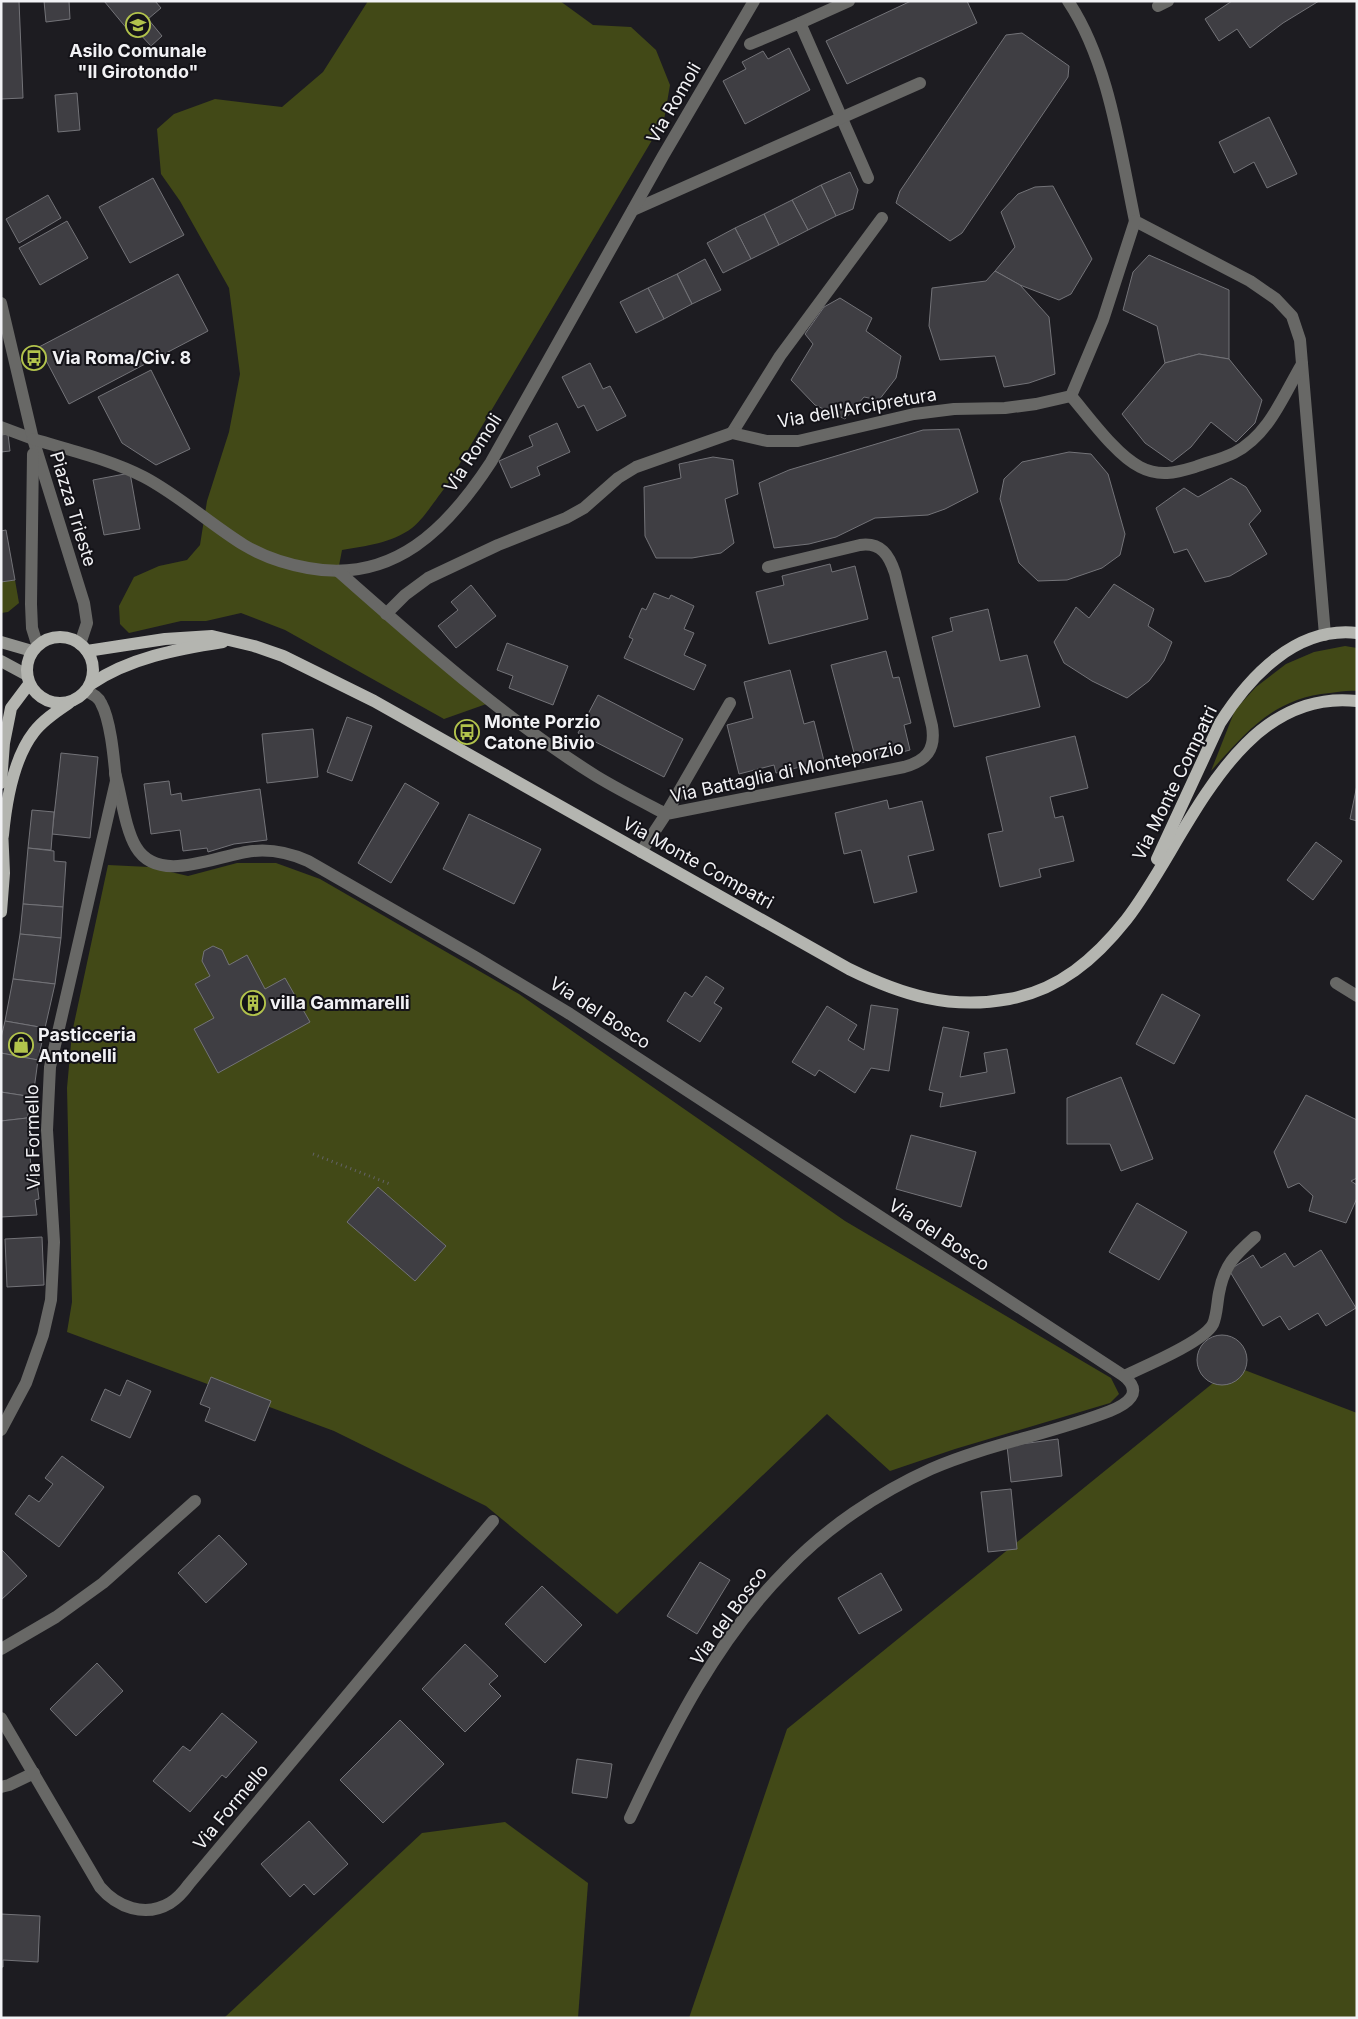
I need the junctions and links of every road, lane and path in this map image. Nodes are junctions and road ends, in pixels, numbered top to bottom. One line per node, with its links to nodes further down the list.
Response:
1 (754, 1): 9 (street, Via Romoli)
2 (849, 1): 4 (street)
3 (1068, 1): 11 (street)
4 (800, 23): 5 (street); 7 (street)
5 (750, 44)
6 (920, 83): 7 (street)
7 (841, 118): 8 (street); 9 (street)
8 (868, 178)
9 (634, 210): 19 (street, Via Romoli)
10 (882, 218): 16 (street)
11 (1135, 221): 13 (street); 14 (street)
12 (1, 303): 17 (street)
13 (1302, 364): 14 (street); 22 (street)
14 (1071, 396): 16 (street, Via dell'Arcipretura)
15 (1, 427): 17 (street, Via Romoli)
16 (732, 433): 20 (street)
17 (33, 439): 19 (street, Via Romoli); 25 (street, Piazza Trieste); 26 (street, Piazza Trieste)
18 (768, 567): 35 (street, Via Battaglia di Monteporzio)
19 (338, 571): 20 (street)
20 (386, 614): 35 (street)
21 (1357, 633): 22 (main road, Via Monte Compatri)
22 (1325, 635): 39 (main road, Via Monte Compatri)
23 (235, 640): 26 (main road, Via Monte Compatri); 29 (main road, Via Monte Compatri); 38 (main road, Via Monte Compatri)
24 (1, 642): 25 (main road)
25 (35, 648): 26 (main road); 28 (main road)
26 (84, 648): 29 (main road)
27 (1, 661): 28 (main road)
28 (28, 679): 30 (main road); 34 (main road)
29 (88, 688): 30 (main road); 33 (street)
30 (74, 700): 37 (main road)
31 (1357, 701): 39 (main road, Via Monte Compatri)
32 (730, 704): 35 (street)
33 (116, 777): 46 (street, Via del Bosco); 47 (street, Via Formello)
34 (1, 783)
35 (666, 814): 38 (street, Via Battaglia di Monteporzio)
36 (1, 818): 37 (main road)
37 (3, 835): 40 (main road)
38 (641, 852): 39 (main road, Via Monte Compatri)
39 (1137, 905)
40 (1, 912)
41 (1336, 983): 42 (street)
42 (1357, 996)
43 (313, 1154): 44 (path)
44 (390, 1184)
45 (1255, 1237): 46 (street)
46 (1124, 1376): 54 (street, Via del Bosco)
47 (1, 1430)
48 (195, 1501): 50 (street)
49 (493, 1521): 52 (street, Via Formello)
50 (1, 1649)
51 (1, 1718): 52 (street, Via Formello)
52 (34, 1773): 53 (street)
53 (1, 1787)
54 (630, 1818)

